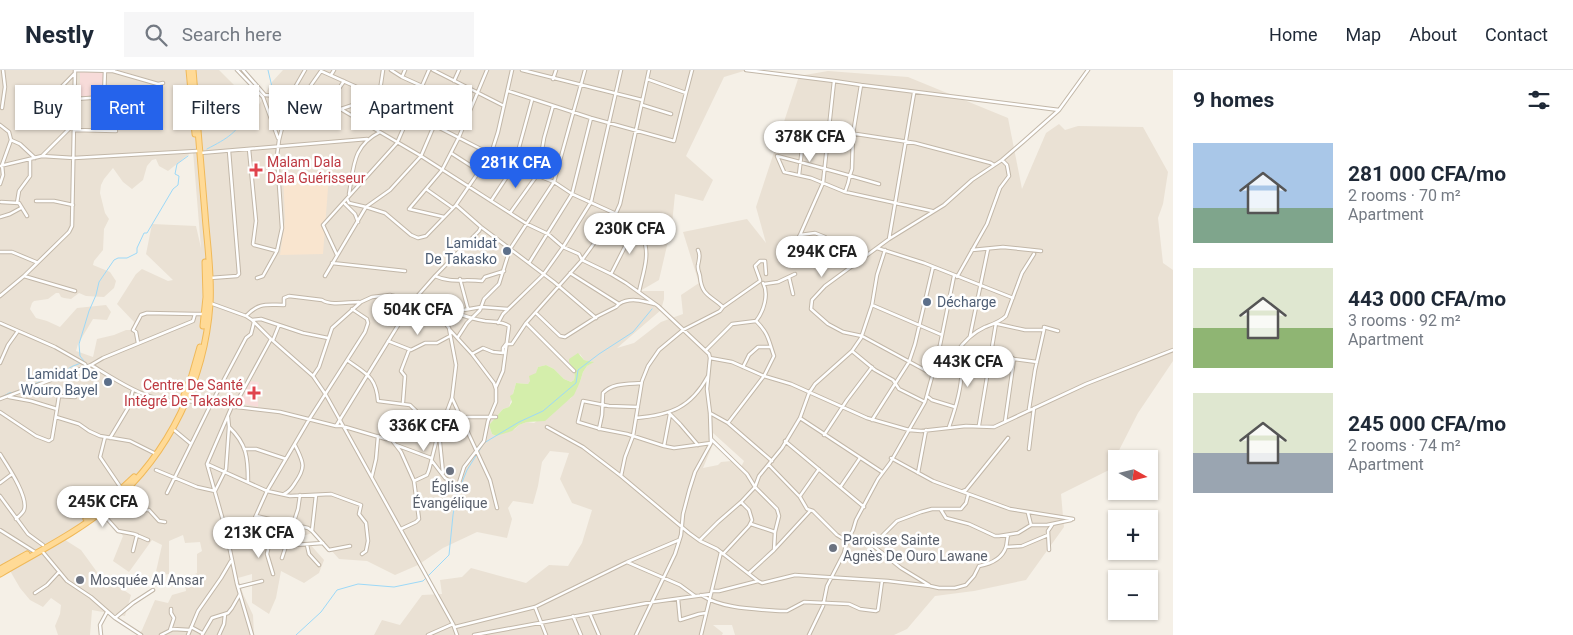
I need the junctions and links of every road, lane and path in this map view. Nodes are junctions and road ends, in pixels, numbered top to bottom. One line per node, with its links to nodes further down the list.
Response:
1 (3, 70): 61 (street)
2 (105, 70): 25 (street); 26 (street); 54 (street)
3 (191, 70): 90 (main road)
4 (237, 70): 52 (street)
5 (243, 70): 52 (street)
6 (304, 70): 39 (street)
7 (321, 70): 28 (street); 40 (street)
8 (334, 70): 28 (street)
9 (383, 70): 42 (street)
10 (391, 70): 29 (street)
11 (405, 70): 29 (street)
12 (429, 70): 44 (street)
13 (433, 70): 33 (street)
14 (459, 70): 33 (street)
15 (487, 70): 48 (street)
16 (512, 70): 47 (street)
17 (522, 70): 27 (street)
18 (556, 70): 30 (street)
19 (585, 70): 36 (street)
20 (621, 70): 51 (street)
21 (649, 70): 31 (street)
22 (692, 70): 49 (street)
23 (746, 70): 34 (street)
24 (1088, 70): 63 (street)
25 (75, 71): 37 (street); 38 (street)
26 (114, 71): 35 (street)
27 (534, 71): 30 (street)
28 (331, 75): 32 (street)
29 (402, 77): 43 (street)
30 (553, 79): 36 (street)
31 (647, 79): 49 (street); 56 (street)
32 (344, 81): 41 (street); 46 (street)
33 (454, 81): 48 (street)
34 (834, 81): 45 (street); 76 (street)
35 (163, 83)
36 (581, 84): 51 (street); 64 (street)
37 (62, 85)
38 (75, 85)
39 (296, 85)
40 (311, 85)
41 (352, 85)
42 (381, 85)
43 (420, 85)
44 (422, 85)
45 (861, 85): 50 (street); 79 (street)
46 (341, 86)
47 (508, 91): 55 (street); 60 (street)
48 (476, 93): 60 (street); 80 (street)
49 (686, 93): 75 (street)
50 (914, 93): 63 (street); 84 (street)
51 (616, 94): 56 (street); 67 (street)
52 (264, 96): 53 (street); 83 (street)
53 (269, 96)
54 (81, 99)
55 (532, 100): 57 (street); 101 (street)
56 (642, 100): 58 (street)
57 (553, 105): 64 (street); 106 (street)
58 (642, 105): 65 (street); 75 (street)
59 (351, 106): 62 (street)
60 (504, 106): 92 (street)
61 (2, 108)
62 (341, 109): 78 (street)
63 (1059, 110): 98 (street)
64 (573, 112): 66 (street); 109 (street)
65 (671, 114)
66 (591, 118): 67 (street); 116 (street)
67 (610, 124): 75 (street); 122 (street)
68 (0, 125): 82 (street)
69 (68, 130): 93 (street)
70 (74, 130): 77 (street); 96 (street)
71 (282, 130): 83 (street)
72 (403, 130): 85 (street)
73 (432, 130): 94 (street)
74 (444, 130): 80 (street)
75 (636, 130): 132 (street)
76 (830, 130): 79 (street); 103 (street)
77 (116, 131)
78 (379, 132): 81 (street); 85 (street)
79 (853, 134): 84 (street); 108 (street)
80 (459, 137): 91 (street); 92 (street)
81 (367, 139): 86 (street); 117 (street)
82 (11, 140): 95 (street); 100 (street)
83 (279, 140): 86 (street)
84 (906, 141): 102 (street); 124 (street)
85 (397, 143): 94 (street); 117 (street)
86 (278, 147): 87 (street); 150 (street)
87 (249, 149): 89 (street); 150 (street)
88 (802, 150): 99 (street)
89 (229, 151): 90 (street); 174 (street)
90 (198, 152): 96 (street); 174 (main road); 200 (main road)
91 (451, 153): 104 (street); 105 (street)
92 (491, 154): 101 (street); 105 (street)
93 (42, 156): 95 (street); 96 (street)
94 (421, 156): 104 (street); 128 (street)
95 (35, 158): 97 (street)
96 (74, 158): 125 (street)
97 (30, 159): 100 (street); 121 (street)
98 (1002, 160): 102 (street); 149 (street)
99 (801, 162): 103 (street); 107 (street); 107 (street)
100 (1, 165): 111 (street)
101 (514, 166): 106 (street); 119 (street)
102 (994, 166): 130 (street)
103 (825, 169): 108 (street); 110 (street)
104 (442, 170): 113 (street); 114 (street)
105 (479, 171): 113 (street)
106 (538, 174): 109 (street); 131 (street)
107 (799, 175): 110 (street)
108 (850, 176): 112 (street); 115 (street)
109 (554, 182): 116 (street); 137 (street)
110 (823, 183): 115 (street); 141 (street)
111 (0, 184)
112 (879, 184)
113 (469, 187): 119 (street); 127 (street)
114 (426, 189): 127 (street); 135 (street)
115 (845, 192): 124 (street)
116 (572, 194): 122 (street); 140 (street)
117 (348, 197): 123 (street); 126 (street)
118 (36, 201): 125 (street)
119 (491, 201): 131 (street)
120 (0, 202): 121 (street)
121 (17, 202): 129 (street)
122 (591, 202): 132 (street); 143 (street)
123 (347, 204): 126 (street); 128 (street); 136 (street)
124 (894, 204): 130 (street); 142 (street)
125 (73, 205): 156 (street)
126 (340, 206): 154 (street)
127 (454, 206): 135 (street); 138 (street)
128 (366, 207): 135 (street); 136 (street)
129 (22, 208): 133 (street); 134 (street)
130 (934, 212): 142 (street)
131 (510, 213): 137 (street)
132 (616, 213): 139 (street); 155 (street)
133 (27, 216)
134 (0, 217)
135 (444, 217)
136 (358, 222): 154 (street)
137 (527, 224): 140 (street); 145 (street)
138 (481, 227): 145 (street); 171 (street)
139 (634, 229): 165 (street); 181 (street)
140 (548, 234): 143 (street); 158 (street)
141 (800, 235): 157 (street); 160 (street)
142 (889, 239): 144 (street)
143 (563, 247): 155 (street); 168 (street)
144 (878, 248): 148 (street); 160 (street)
145 (510, 249): 158 (street); 163 (street)
146 (988, 249): 149 (street); 151 (street); 178 (street)
147 (698, 250): 192 (street)
148 (885, 250): 161 (street); 190 (street)
149 (972, 250): 173 (street)
150 (277, 251): 175 (street)
151 (1041, 251)
152 (0, 252): 156 (street)
153 (1034, 254): 184 (street)
154 (337, 255): 159 (street)
155 (582, 260): 164 (street); 165 (street)
156 (36, 262): 169 (street)
157 (792, 262)
158 (529, 263): 168 (street)
159 (332, 264): 162 (street); 170 (street)
160 (853, 266): 219 (street)
161 (933, 267): 173 (street); 211 (street)
162 (405, 271)
163 (504, 272): 176 (street); 191 (street)
164 (570, 273): 179 (street); 188 (street)
165 (611, 274): 181 (street)
166 (766, 274): 177 (street)
167 (795, 274): 172 (street)
168 (543, 275): 179 (street); 194 (street)
169 (24, 276): 180 (street); 183 (street)
170 (325, 276)
171 (435, 276): 176 (street); 185 (street)
172 (789, 277): 177 (street); 182 (street)
173 (955, 277): 178 (street); 217 (street)
174 (210, 278): 187 (main road)
175 (257, 278)
176 (460, 280): 193 (street)
177 (762, 282): 192 (street); 205 (street)
178 (981, 285): 184 (street); 220 (street)
179 (559, 287): 198 (street); 203 (street)
180 (75, 291)
181 (638, 292): 189 (street)
182 (793, 294)
183 (0, 296)
184 (1013, 298): 209 (street)
185 (413, 301): 186 (street); 196 (street); 224 (street)
186 (361, 302): 195 (street); 201 (street)
187 (210, 303): 201 (street); 263 (main road)
188 (619, 304): 189 (street); 203 (street)
189 (656, 305): 213 (street)
190 (872, 305): 211 (street); 219 (street)
191 (481, 306): 193 (street); 194 (street); 202 (street)
192 (723, 307): 213 (street)
193 (468, 309): 197 (street)
194 (508, 309): 207 (street)
195 (352, 310): 222 (street); 238 (street)
196 (438, 312): 197 (street); 212 (street)
197 (457, 312): 202 (street)
198 (536, 313): 203 (street); 208 (street)
199 (195, 314): 200 (street); 225 (street); 225 (street)
200 (205, 314): 263 (main road)
201 (246, 316): 204 (street)
202 (473, 318): 207 (street); 221 (street)
203 (596, 318)
204 (253, 321): 210 (street); 223 (street); 266 (street)
205 (756, 321): 227 (street); 230 (street)
206 (0, 323): 215 (street)
207 (498, 323): 226 (street)
208 (526, 323): 226 (street); 246 (street)
209 (996, 323): 214 (street); 220 (street); 233 (street)
210 (279, 325): 222 (street); 223 (street)
211 (920, 326): 217 (street); 239 (street)
212 (449, 328): 218 (street); 221 (street)
213 (683, 330): 230 (street); 252 (street)
214 (1044, 330): 216 (street); 240 (street)
215 (18, 331): 241 (street); 242 (street)
216 (1058, 331)
217 (942, 335): 228 (street)
218 (450, 336): 229 (street); 261 (street)
219 (862, 336): 232 (street); 239 (street)
220 (970, 336): 234 (street)
221 (458, 337): 235 (street)
222 (328, 338): 250 (street)
223 (272, 339): 250 (street); 268 (street)
224 (388, 342): 229 (street); 249 (street)
225 (138, 344): 243 (street)
226 (506, 344): 235 (street); 254 (street)
227 (771, 347): 244 (street); 251 (street)
228 (940, 347): 234 (street); 248 (street)
229 (409, 350): 265 (street)
230 (706, 350): 236 (street)
231 (1173, 350): 272 (street)
232 (852, 351): 245 (street); 256 (street)
233 (990, 352): 237 (street); 294 (street)
234 (956, 353): 270 (street)
235 (472, 354): 254 (street)
236 (710, 358): 244 (street); 247 (street)
237 (1014, 359): 240 (street); 290 (street)
238 (347, 360): 249 (street); 257 (street)
239 (909, 362): 248 (street); 253 (street)
240 (1037, 362): 274 (street)
241 (0, 363)
242 (86, 365): 243 (street); 259 (street)
243 (91, 365): 255 (street)
244 (743, 367): 251 (street)
245 (872, 367): 253 (street); 271 (street)
246 (574, 371)
247 (709, 373): 277 (street); 278 (street)
248 (932, 374): 258 (street)
249 (368, 375): 265 (street); 287 (street)
250 (313, 376): 257 (street)
251 (764, 376): 256 (street); 291 (street)
252 (642, 383): 267 (street); 269 (street)
253 (895, 384): 264 (street); 288 (street)
254 (496, 387): 281 (street)
255 (134, 390): 263 (street); 308 (street)
256 (809, 393): 271 (street); 286 (street)
257 (326, 394): 284 (street); 287 (street)
258 (926, 395): 264 (street); 270 (street)
259 (8, 397): 262 (street); 273 (street)
260 (75, 397): 273 (street)
261 (452, 398): 276 (street); 280 (street)
262 (0, 400)
263 (184, 401): 266 (street); 298 (main road); 321 (main road)
264 (924, 402): 300 (street)
265 (403, 403): 303 (street)
266 (211, 404): 268 (street); 313 (street)
267 (602, 404): 269 (street); 299 (street); 299 (street)
268 (233, 407): 279 (street); 284 (street)
269 (638, 407): 285 (street)
270 (956, 407): 297 (street)
271 (841, 408): 288 (street); 304 (street)
272 (1034, 408): 274 (street); 319 (street)
273 (57, 409): 283 (street)
274 (1029, 410): 290 (street)
275 (0, 412): 283 (street)
276 (445, 413): 280 (street); 302 (street)
277 (710, 413): 291 (street); 311 (street)
278 (670, 414): 285 (street); 316 (street); 317 (street)
279 (228, 417): 295 (street); 328 (street)
280 (461, 417): 289 (street)
281 (490, 417): 282 (street); 289 (street); 320 (street)
282 (496, 417)
283 (56, 418): 307 (street)
284 (310, 418): 292 (street); 314 (street)
285 (636, 418): 306 (street)
286 (800, 418): 304 (street); 312 (street)
287 (340, 420): 292 (street); 293 (street)
288 (872, 420): 300 (street)
289 (462, 421): 302 (street); 320 (street)
290 (1005, 422): 294 (street)
291 (728, 423): 327 (street)
292 (336, 426): 293 (street)
293 (342, 426): 305 (street); 337 (street)
294 (979, 426): 297 (street)
295 (229, 427): 318 (street); 332 (street)
296 (547, 427): 336 (street)
297 (948, 427): 301 (street)
298 (172, 429): 313 (street); 356 (main road)
299 (599, 429): 306 (street)
300 (909, 430): 301 (street); 324 (street)
301 (926, 430): 334 (street)
302 (440, 431): 303 (street); 326 (street); 339 (street)
303 (430, 432): 310 (street)
304 (824, 435): 323 (street)
305 (378, 436): 310 (street); 337 (street)
306 (633, 436): 317 (street); 336 (street)
307 (105, 437): 308 (street); 345 (street)
308 (110, 438): 321 (street)
309 (1008, 438): 348 (street)
310 (391, 439): 315 (street)
311 (711, 440): 316 (street); 344 (street); 371 (street)
312 (785, 441): 327 (street); 330 (street)
313 (191, 444): 338 (street)
314 (295, 445): 325 (street); 350 (street)
315 (395, 445): 326 (street); 340 (street)
316 (698, 445): 317 (street)
317 (664, 446)
318 (244, 449): 325 (street); 341 (street)
319 (1029, 449)
320 (476, 451): 339 (street); 359 (street)
321 (154, 452): 345 (main road)
322 (0, 454): 335 (street)
323 (860, 458): 333 (street); 343 (street)
324 (891, 458): 333 (street); 334 (street)
325 (286, 459): 347 (street)
326 (432, 460): 339 (street); 340 (street)
327 (772, 461): 329 (street)
328 (208, 464): 332 (street); 346 (street)
329 (769, 465): 344 (street); 355 (street)
330 (819, 469): 343 (street); 355 (street)
331 (156, 470): 338 (street)
332 (226, 472): 341 (street); 346 (street)
333 (882, 473): 358 (street)
334 (918, 473): 348 (street)
335 (12, 474): 342 (street); 365 (street)
336 (621, 476): 371 (street)
337 (371, 477): 372 (street)
338 (174, 478): 346 (street); 349 (street)
339 (445, 478)
340 (414, 481): 372 (street)
341 (248, 482): 347 (street)
342 (0, 483)
343 (841, 486): 358 (street)
344 (755, 487): 357 (street); 375 (street)
345 (122, 489): 391 (main road)
346 (215, 491): 400 (street)
347 (267, 491): 350 (street); 364 (street)
348 (961, 492): 353 (street)
349 (167, 493)
350 (289, 494): 351 (street)
351 (300, 495): 352 (street); 369 (street)
352 (316, 495): 374 (street); 398 (street)
353 (968, 495): 361 (street); 363 (street)
354 (0, 496): 365 (street)
355 (800, 496): 360 (street)
356 (114, 502): 362 (main road); 366 (street)
357 (741, 502): 367 (street); 383 (street)
358 (864, 507): 384 (street)
359 (497, 508)
360 (810, 510): 384 (street); 393 (street)
361 (941, 510): 377 (street); 389 (street)
362 (101, 512): 376 (street); 391 (main road)
363 (1028, 513): 368 (street); 370 (street)
364 (256, 516): 369 (street); 379 (street)
365 (16, 519): 391 (street)
366 (165, 522)
367 (750, 524): 375 (street); 397 (street)
368 (1052, 524): 370 (street); 378 (street)
369 (293, 525): 374 (street); 387 (street)
370 (1031, 525): 377 (street)
371 (682, 526): 382 (street); 383 (street)
372 (401, 529): 434 (street)
373 (0, 530): 396 (street)
374 (312, 531): 386 (street)
375 (775, 532): 393 (street)
376 (137, 535): 380 (street); 395 (street)
377 (1008, 535): 392 (street)
378 (1048, 535): 392 (street); 394 (street)
379 (246, 537): 381 (street); 385 (street)
380 (148, 540)
381 (270, 540): 387 (street); 407 (street)
382 (680, 540): 401 (street); 409 (street)
383 (700, 540): 397 (street)
384 (847, 541): 389 (street); 408 (street)
385 (244, 542)
386 (323, 543): 388 (street); 390 (street)
387 (286, 544): 388 (street); 399 (street)
388 (307, 544): 402 (street)
389 (871, 544): 414 (street)
390 (350, 546)
391 (42, 547): 396 (main road); 404 (street)
392 (1006, 547): 414 (street)
393 (774, 550): 405 (street)
394 (1050, 550)
395 (133, 551)
396 (34, 552): 403 (main road); 406 (main road)
397 (722, 553): 405 (street); 416 (street)
398 (362, 554)
399 (282, 558)
400 (231, 560): 413 (street); 435 (street)
401 (627, 562): 409 (street); 425 (street)
402 (319, 565)
403 (0, 569)
404 (59, 572): 417 (street); 427 (street)
405 (749, 573): 411 (street)
406 (0, 574)
407 (273, 574)
408 (832, 577): 411 (street); 412 (street); 424 (street)
409 (664, 578): 420 (street); 423 (street)
410 (262, 581): 413 (street)
411 (758, 581): 416 (street)
412 (882, 581): 414 (street); 424 (street)
413 (238, 586): 418 (street)
414 (930, 586)
415 (153, 590): 432 (street)
416 (711, 592): 419 (street); 422 (street)
417 (35, 593)
418 (240, 594): 429 (street); 445 (street)
419 (700, 595): 420 (street); 422 (street)
420 (696, 596): 421 (street)
421 (678, 599): 423 (street); 428 (street)
422 (708, 600): 424 (street); 428 (street)
423 (653, 602): 430 (street); 452 (street)
424 (823, 602): 454 (street)
425 (535, 607): 433 (street); 434 (street)
426 (171, 609): 436 (street)
427 (108, 612): 432 (street); 440 (street)
428 (706, 613): 453 (street)
429 (225, 614): 437 (street); 444 (street)
430 (590, 614): 431 (street); 451 (street)
431 (573, 616): 433 (street); 450 (street)
432 (116, 618): 441 (street)
433 (541, 622): 439 (street); 449 (street)
434 (454, 625): 438 (street); 447 (street)
435 (191, 629): 436 (street); 437 (street); 443 (street)
436 (170, 630): 442 (street)
437 (202, 634)
438 (432, 634): 446 (street)
439 (488, 634): 448 (street)
440 (101, 635)
441 (141, 635)
442 (161, 635)
443 (188, 635)
444 (219, 635)
445 (252, 635)
446 (428, 635)
447 (457, 635)
448 (474, 635)
449 (546, 635)
450 (581, 635)
451 (599, 635)
452 (636, 635)
453 (701, 635)
454 (809, 635)

